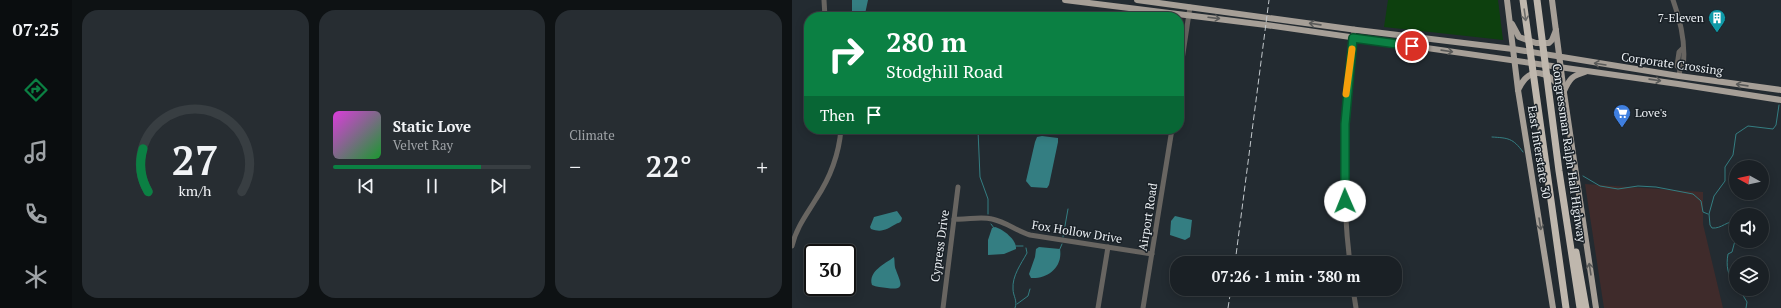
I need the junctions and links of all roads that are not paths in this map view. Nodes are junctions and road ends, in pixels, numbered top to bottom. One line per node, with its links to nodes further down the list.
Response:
1 (824, 0): 11 (street)
2 (1064, 0): 9 (main road, Corporate Crossing)
3 (1137, 0): 10 (main road, Corporate Crossing)
4 (1507, 0): 15 (main road, East Interstate 30)
5 (1523, 0): 33 (highway, Congressman Ralph Hall Highway, one-way to 33)
6 (1537, 0): 34 (highway, Congressman Ralph Hall Highway)
7 (1552, 0): 16 (main road)
8 (1673, 0): 25 (street)
9 (1105, 2): 12 (main road, Corporate Crossing)
10 (1190, 6): 14 (street); 17 (main road, Corporate Crossing, one-way to 10)
11 (825, 12)
12 (1170, 12)
13 (1184, 14): 14 (main road, Corporate Crossing)
14 (1189, 15): 18 (main road, Corporate Crossing, one-way to 18); 19 (street)
15 (1509, 19): 16 (main road); 20 (main road, East Interstate 30)
16 (1557, 28): 21 (main road)
17 (1354, 29): 18 (street); 20 (main road, Corporate Crossing)
18 (1353, 38): 22 (main road, Corporate Crossing, one-way to 22); 39 (street)
19 (1184, 48)
20 (1514, 49): 21 (main road, Corporate Crossing); 22 (main road, East Interstate 30)
21 (1560, 58): 23 (main road); 25 (main road, Corporate Crossing, one-way to 21)
22 (1515, 61): 23 (main road, Corporate Crossing); 26 (main road, East Interstate 30)
23 (1561, 67): 24 (main road, Corporate Crossing); 28 (main road)
24 (1590, 71): 28 (main road); 29 (main road, Corporate Crossing, one-way to 29)
25 (1679, 76): 27 (main road, Corporate Crossing, one-way to 25)
26 (1518, 90): 28 (main road); 45 (main road, East Interstate 30, one-way to 45)
27 (1781, 90)
28 (1564, 93): 50 (main road, one-way to 28)
29 (1781, 100)
30 (840, 134): 36 (street)
31 (1171, 134): 38 (street, Airport Road)
32 (958, 187): 35 (street, Cypress Drive)
33 (1549, 191): 46 (highway); 47 (highway, Congressman Ralph Hall Highway)
34 (1565, 213): 48 (highway, Congressman Ralph Hall Highway); 49 (highway)
35 (954, 219): 37 (street, Fox Hollow Drive); 41 (street, Cypress Drive)
36 (792, 246)
37 (1108, 247): 38 (street, Fox Hollow Drive); 42 (street)
38 (1152, 254): 43 (street, Airport Road)
39 (1349, 256)
40 (1354, 296): 44 (street)
41 (943, 308)
42 (1098, 308)
43 (1143, 308)
44 (1356, 308)
45 (1553, 308)
46 (1561, 308)
47 (1566, 308)
48 (1580, 308)
49 (1586, 308)
50 (1596, 308)

